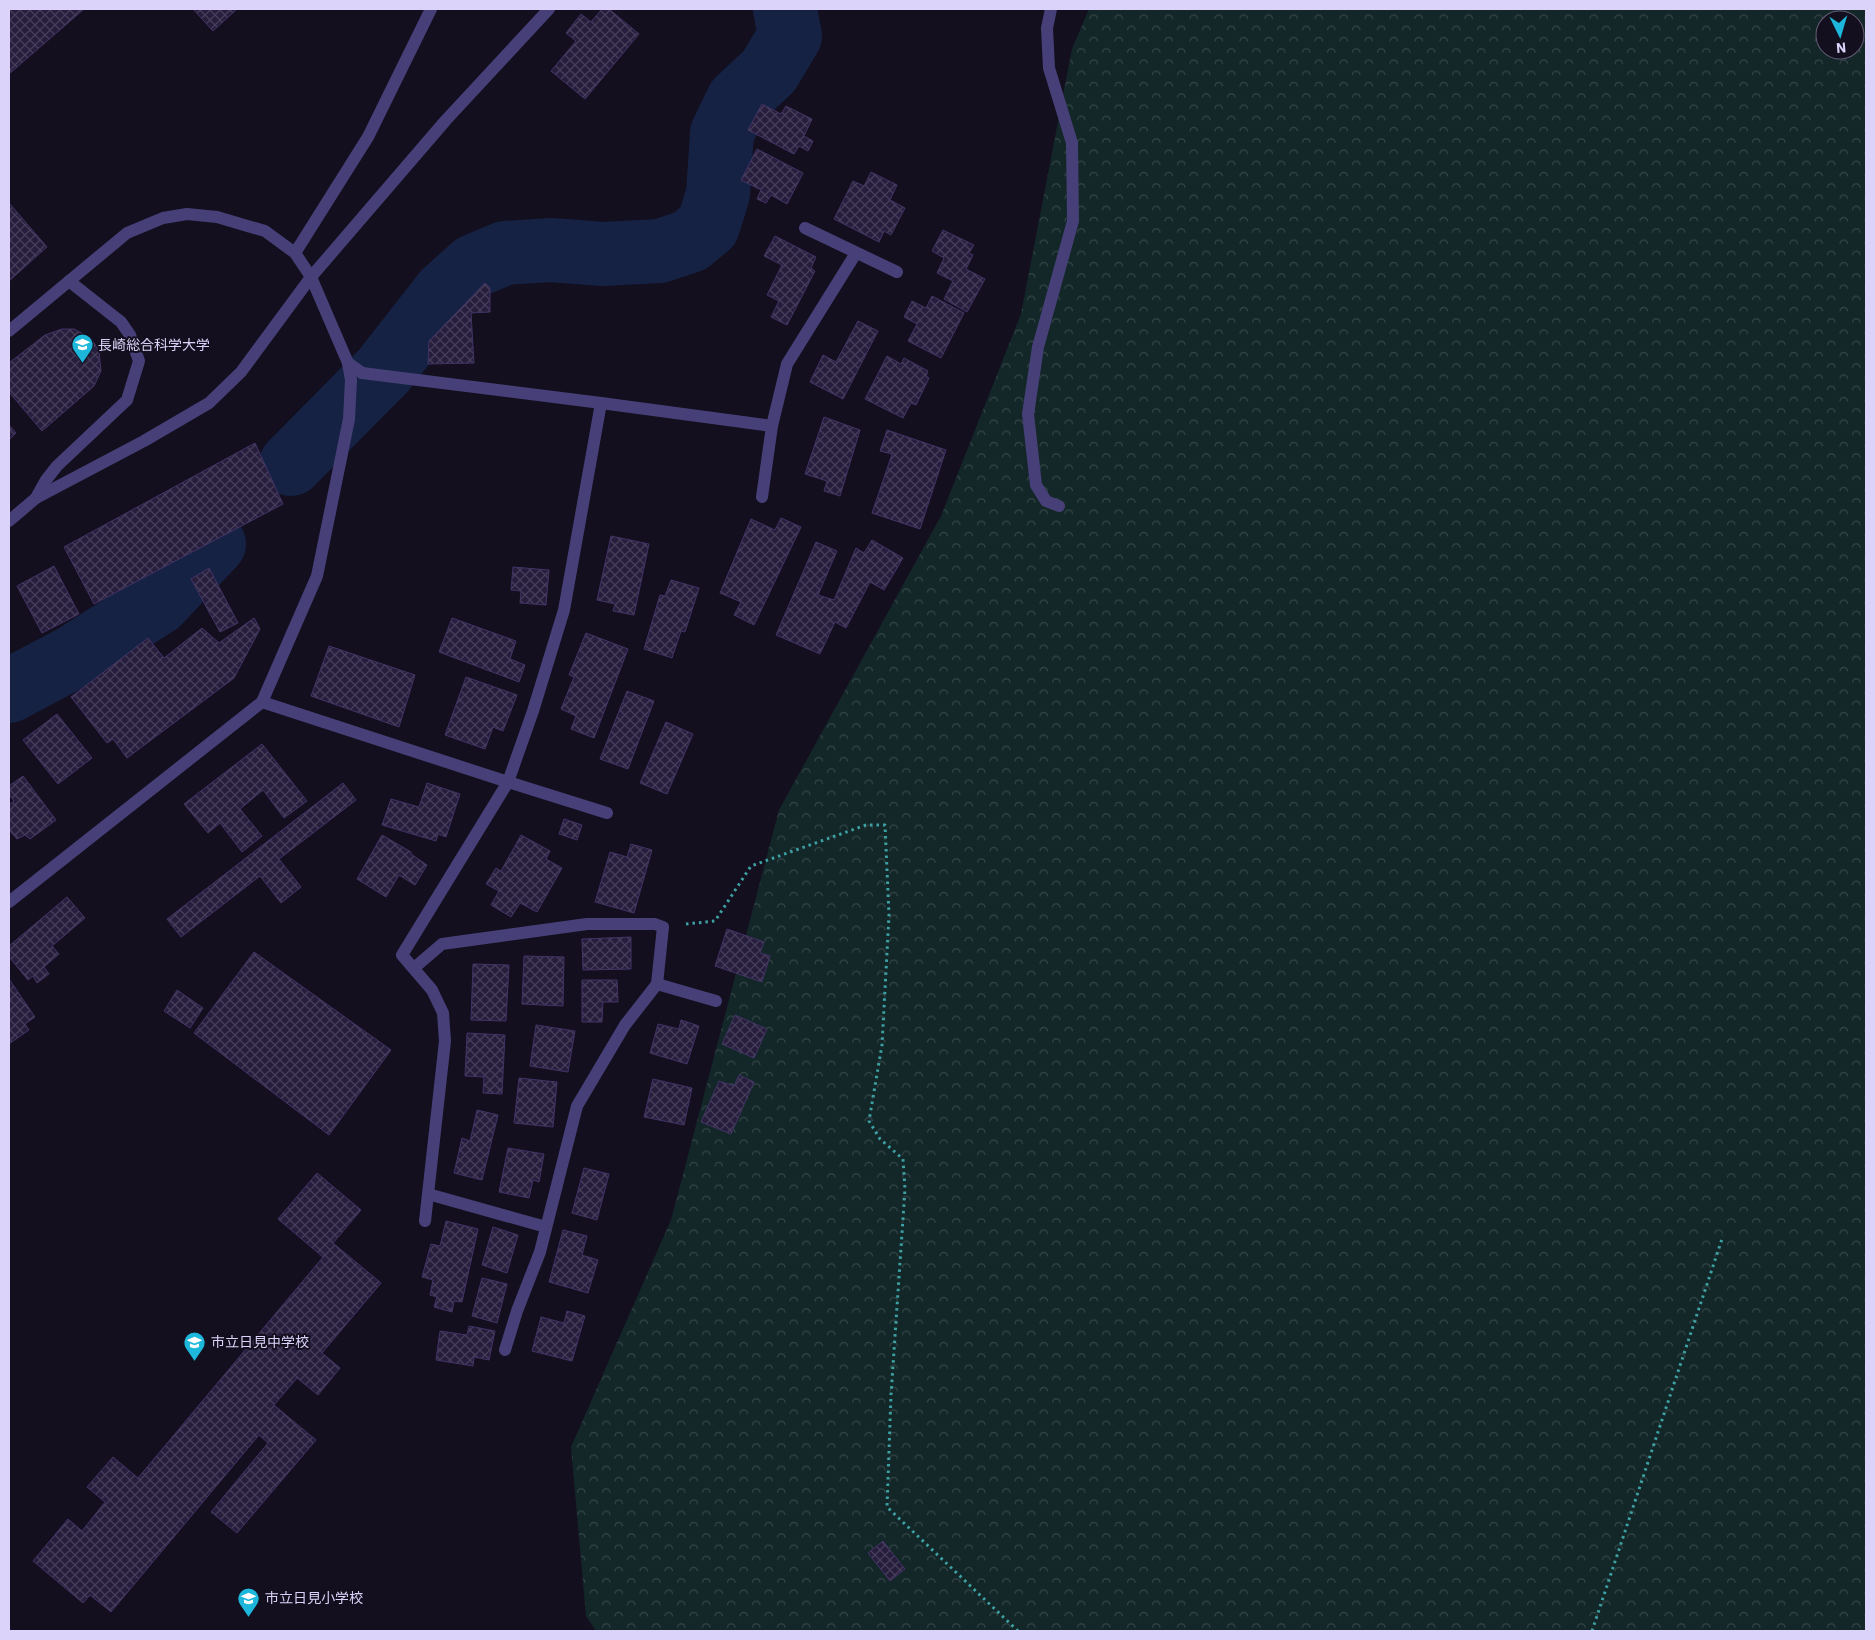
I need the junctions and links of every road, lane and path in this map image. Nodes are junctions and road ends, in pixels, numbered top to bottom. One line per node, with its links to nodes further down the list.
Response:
1 (431, 9): 5 (street)
2 (549, 9): 8 (street)
3 (1051, 9): 16 (street)
4 (805, 228): 6 (street)
5 (295, 253): 8 (street); 9 (street)
6 (856, 253): 7 (street); 13 (street)
7 (897, 272)
8 (311, 277): 11 (street); 15 (street)
9 (69, 281): 10 (street); 15 (street)
10 (9, 331)
11 (348, 364): 12 (street); 18 (street)
12 (601, 403): 13 (street); 19 (street)
13 (772, 426): 14 (street)
14 (762, 497)
15 (36, 498): 17 (street)
16 (1059, 506)
17 (9, 521)
18 (262, 702): 19 (street); 21 (street)
19 (508, 782): 20 (street); 23 (street)
20 (607, 813)
21 (9, 902)
22 (663, 927): 23 (street); 24 (street); 31 (path)
23 (414, 968): 26 (street)
24 (656, 984): 25 (street); 28 (street)
25 (716, 1001)
26 (428, 1194): 27 (street); 28 (street)
27 (425, 1222)
28 (546, 1227): 30 (street)
29 (1723, 1236): 32 (path)
30 (506, 1350)
31 (1018, 1631)
32 (1592, 1631)

